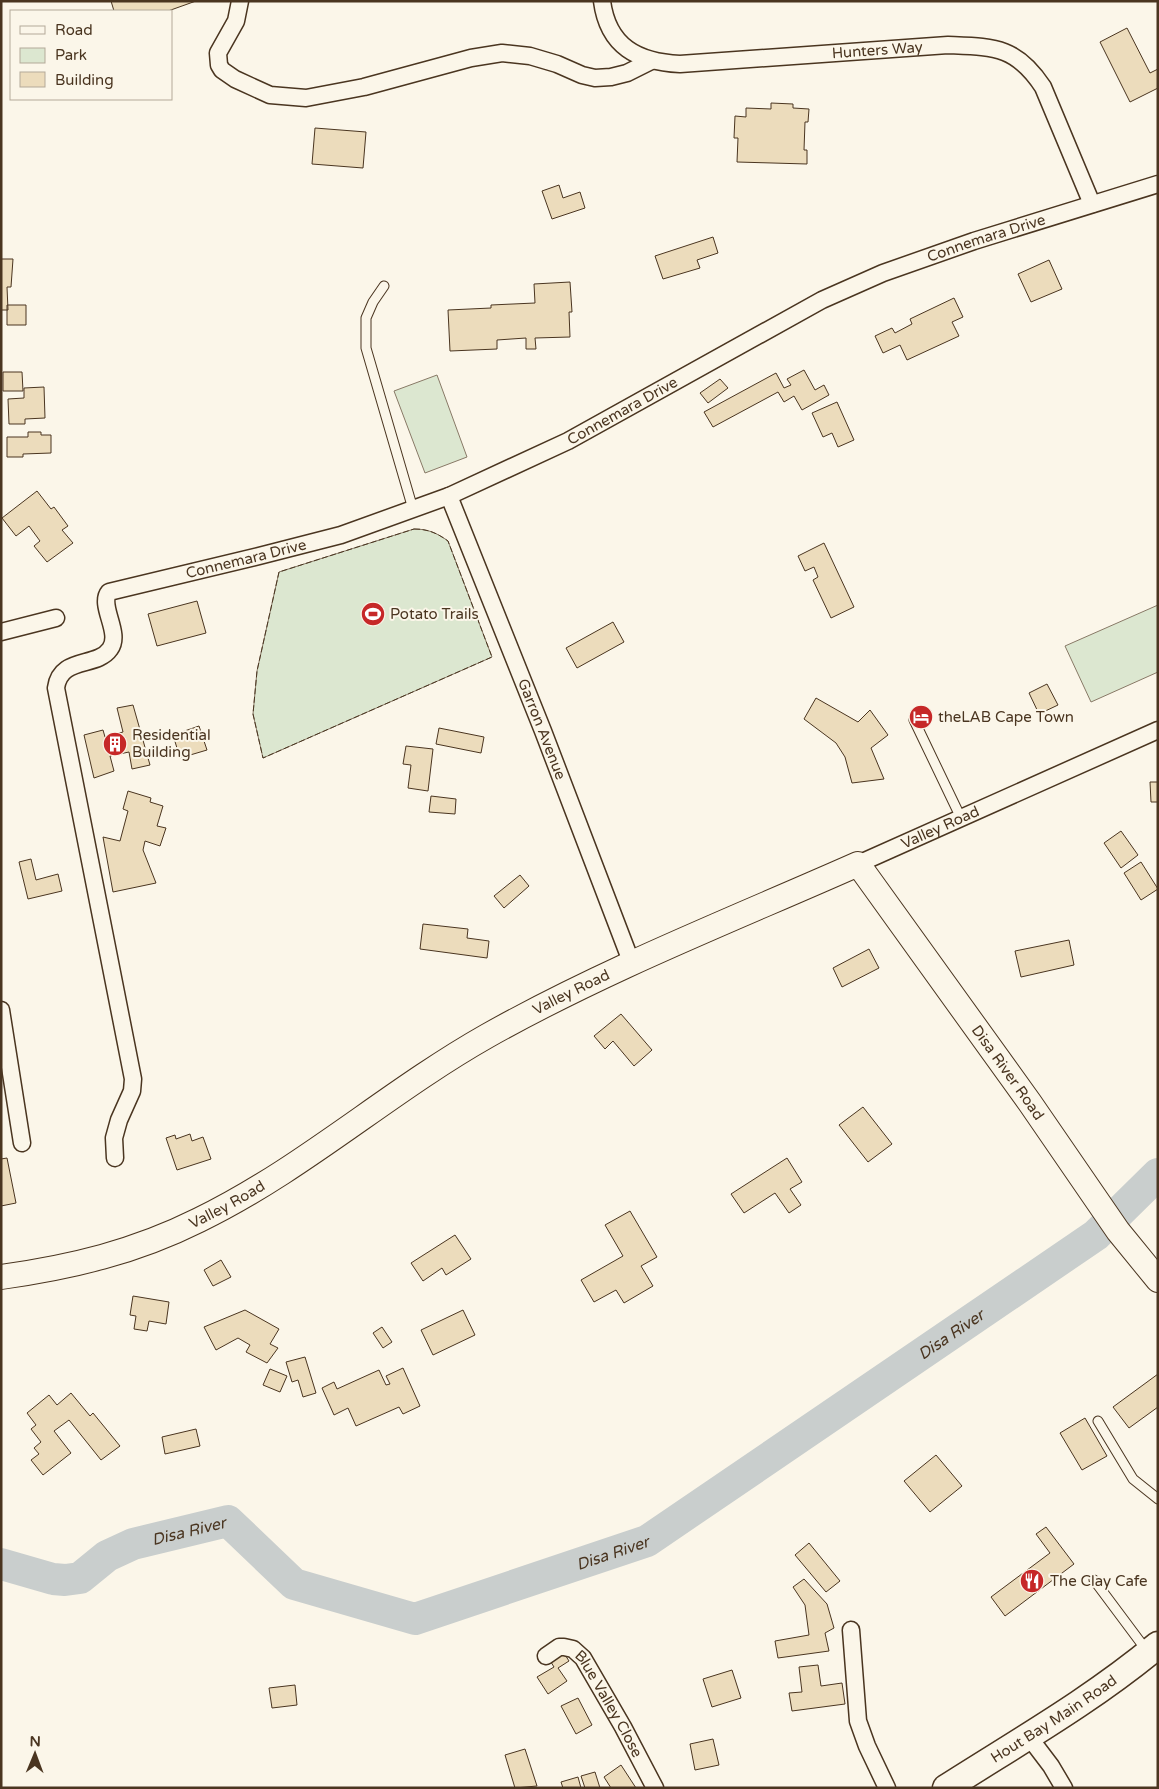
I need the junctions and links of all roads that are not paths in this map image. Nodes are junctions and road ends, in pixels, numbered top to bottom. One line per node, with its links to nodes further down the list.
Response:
1 (240, 1): 3 (street)
2 (602, 1): 3 (street, Hunters Way)
3 (651, 61): 5 (street, Hunters Way)
4 (1158, 184): 5 (street, Connemara Drive)
5 (1092, 204): 7 (street, Connemara Drive)
6 (384, 286): 8 (lane)
7 (449, 496): 8 (street, Connemara Drive); 15 (street, Garron Avenue)
8 (413, 509): 18 (street, Connemara Drive)
9 (56, 618): 10 (street)
10 (1, 632)
11 (914, 720): 13 (lane)
12 (1158, 730): 13 (street, Valley Road)
13 (960, 818): 14 (street, Valley Road)
14 (858, 864): 15 (street, Valley Road); 20 (street, Disa River Road)
15 (632, 964): 19 (street, Valley Road)
16 (1, 1010): 17 (street)
17 (22, 1143)
18 (115, 1158)
19 (1, 1277)
20 (1158, 1280)
21 (1098, 1421): 22 (lane)
22 (1158, 1499)
23 (1094, 1580): 25 (lane)
24 (851, 1630): 29 (street)
25 (1153, 1649): 27 (main road, Hout Bay Main Road)
26 (546, 1656): 28 (street, Blue Valley Close)
27 (1030, 1737): 30 (main road, Hout Bay Main Road); 31 (street)
28 (655, 1788)
29 (887, 1788)
30 (946, 1788)
31 (1064, 1788)

